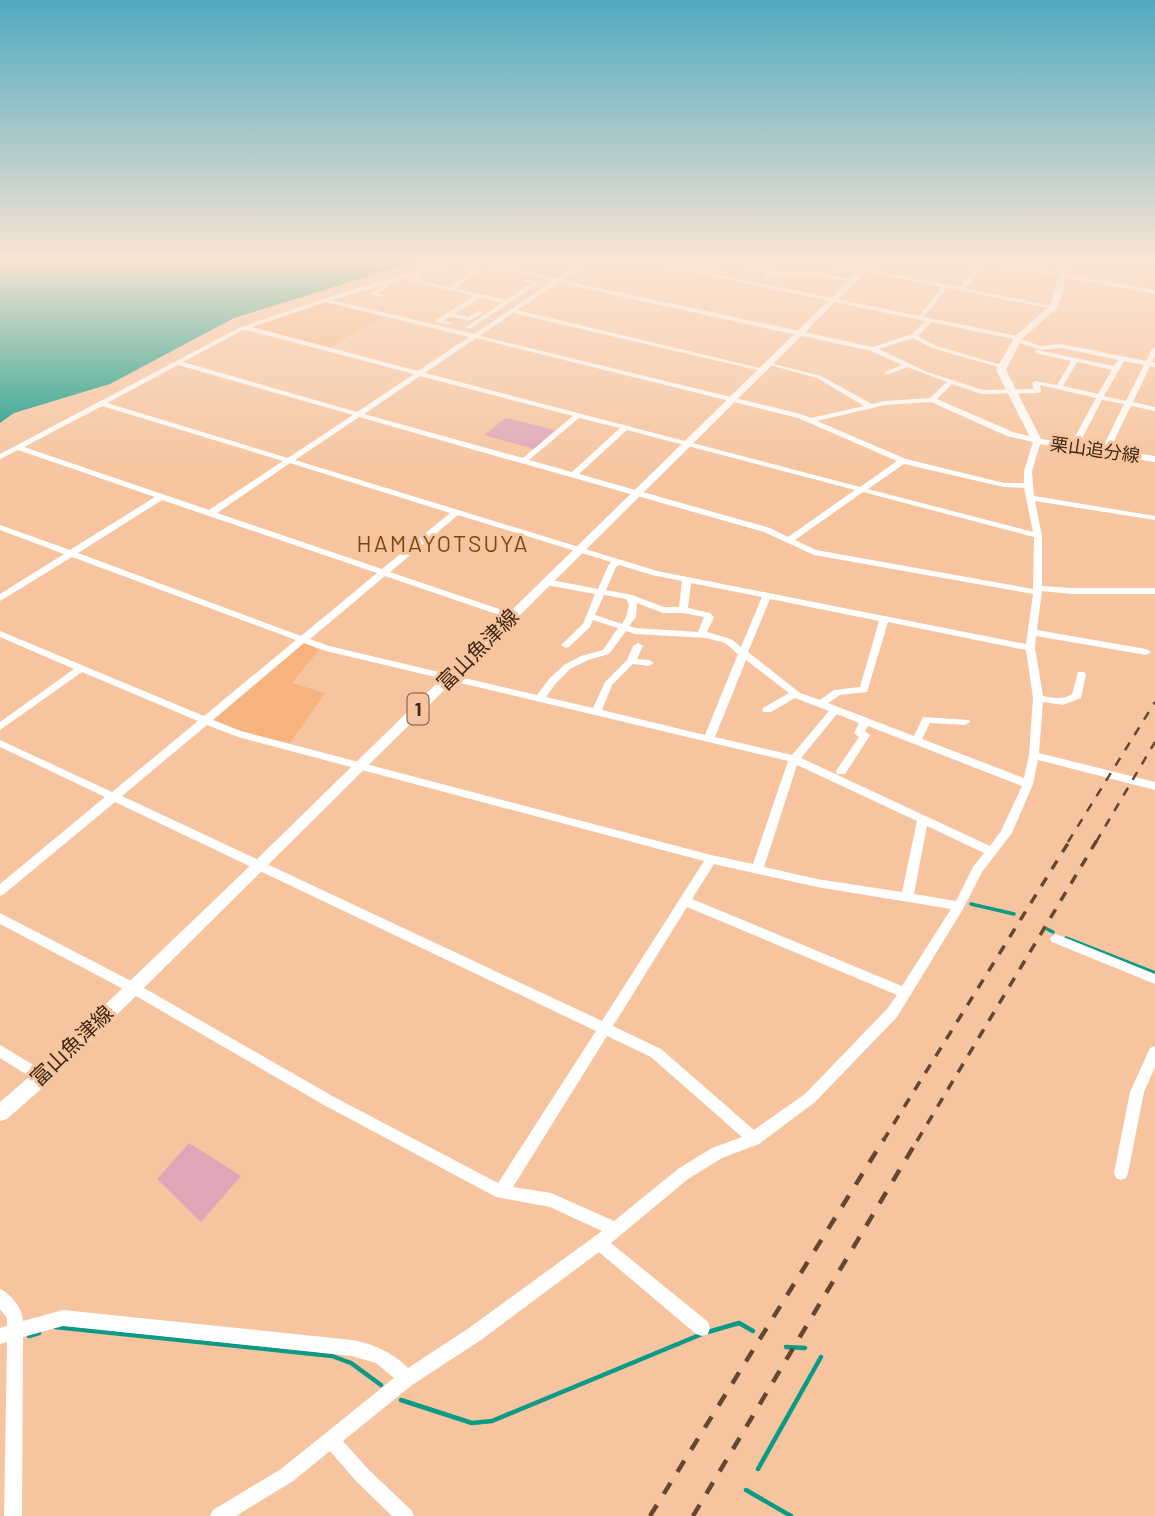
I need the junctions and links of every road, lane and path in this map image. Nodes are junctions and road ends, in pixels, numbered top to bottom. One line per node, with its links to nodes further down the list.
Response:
1 (240, 332): 18 (street)
2 (261, 332): 24 (street)
3 (455, 332): 10 (street)
4 (482, 332): 12 (street)
5 (607, 332): 21 (street)
6 (798, 332): 14 (street); 21 (main road, 富山魚津線 / 1)
7 (918, 332): 11 (street)
8 (978, 332): 13 (street)
9 (1026, 332): 13 (main road)
10 (460, 333): 12 (street)
11 (913, 336): 14 (street); 22 (street)
12 (475, 337): 24 (street); 30 (street)
13 (1016, 341): 16 (street); 17 (street); 22 (main road)
14 (873, 349): 20 (street)
15 (1155, 349): 19 (street)
16 (1122, 359): 19 (street); 23 (street)
17 (1075, 360): 23 (street); 27 (street)
18 (178, 363): 33 (street); 36 (street)
19 (1151, 364): 32 (street)
20 (907, 365): 25 (street); 26 (street)
21 (765, 366): 30 (main road, 富山魚津線 / 1); 34 (street)
22 (1002, 366): 28 (main road, 栗山追分線)
23 (1117, 369): 29 (street)
24 (419, 373): 36 (street); 37 (street)
25 (887, 373)
26 (951, 382): 28 (street); 31 (street)
27 (1059, 387): 28 (street); 29 (street)
28 (1011, 394): 40 (main road, 栗山追分線)
29 (1100, 397): 32 (street); 42 (street)
30 (730, 399): 38 (street); 41 (main road, 富山魚津線 / 1)
31 (932, 400): 34 (street); 40 (street)
32 (1129, 403): 35 (street); 44 (street)
33 (104, 404): 43 (street); 47 (street)
34 (870, 406): 38 (street)
35 (1155, 409)
36 (358, 414): 47 (street); 48 (street)
37 (578, 415): 39 (street); 48 (street)
38 (810, 420): 49 (street)
39 (626, 427): 41 (street); 50 (street)
40 (1037, 441): 42 (main road, 栗山追分線); 51 (street)
41 (686, 443): 52 (street); 53 (main road, 富山魚津線 / 1)
42 (1074, 446): 44 (main road, 栗山追分線)
43 (18, 448): 45 (street); 54 (street)
44 (1105, 451): 46 (main road, 栗山追分線)
45 (0, 457)
46 (1155, 459)
47 (288, 461): 56 (street); 57 (street)
48 (524, 461): 50 (street)
49 (903, 461): 51 (street); 52 (street)
50 (574, 475): 53 (street)
51 (1028, 486): 55 (street)
52 (863, 489): 60 (street); 61 (street)
53 (637, 492): 61 (street); 62 (main road, 富山魚津線 / 1)
54 (161, 497): 56 (street); 63 (street)
55 (1030, 498): 58 (street); 60 (street)
56 (211, 513): 65 (street)
57 (455, 513): 62 (street); 65 (street)
58 (1155, 518)
59 (0, 527): 63 (street)
60 (1038, 536): 68 (street)
61 (789, 540): 68 (street)
62 (579, 551): 64 (street); 67 (main road, 富山魚津線 / 1)
63 (70, 554): 73 (street); 82 (street)
64 (617, 562): 66 (street); 69 (street)
65 (384, 572): 75 (street); 82 (street)
66 (687, 579): 71 (street); 74 (street)
67 (546, 582): 69 (street); 75 (main road, 富山魚津線 / 1)
68 (1038, 590): 70 (street); 79 (street)
69 (600, 591): 72 (street); 76 (street)
70 (1155, 591)
71 (767, 595): 77 (street); 86 (street)
72 (629, 597): 74 (street); 78 (street)
73 (0, 598)
74 (683, 610): 81 (street)
75 (511, 616): 92 (main road, 富山魚津線 / 1)
76 (590, 617): 78 (street); 83 (street)
77 (884, 619): 85 (street); 96 (street)
78 (621, 628): 81 (street); 95 (street)
79 (1032, 632): 85 (street); 87 (street)
80 (0, 634): 90 (street)
81 (701, 635): 86 (street)
82 (303, 640): 92 (street); 100 (street)
83 (566, 645)
84 (638, 646): 88 (street)
85 (1030, 648): 94 (street)
86 (746, 652): 93 (street); 104 (street)
87 (1146, 652)
88 (631, 661): 89 (street); 98 (street)
89 (649, 663)
90 (81, 668): 100 (street); 103 (street)
91 (1081, 674): 94 (street)
92 (450, 678): 95 (street); 109 (main road, 富山魚津線 / 1)
93 (794, 694): 96 (street); 97 (street)
94 (1038, 698): 107 (street)
95 (540, 699): 98 (street)
96 (820, 705): 99 (street)
97 (767, 710)
98 (596, 712): 104 (street)
99 (834, 712): 101 (street); 108 (street)
100 (205, 721): 109 (street); 113 (street)
101 (865, 722): 105 (street); 110 (street)
102 (965, 722): 105 (street)
103 (0, 727)
104 (709, 738): 108 (street)
105 (917, 740): 111 (street)
106 (0, 743): 113 (street)
107 (1034, 755): 111 (street); 112 (street)
108 (794, 759): 114 (street); 118 (street)
109 (358, 766): 116 (street); 117 (main road, 富山魚津線 / 1)
110 (841, 771)
111 (1028, 784): 115 (street)
112 (1155, 786)
113 (114, 797): 117 (street); 119 (street)
114 (923, 820): 115 (street); 120 (street)
115 (990, 851): 122 (street)
116 (711, 859): 118 (street); 121 (street)
117 (259, 866): 126 (main road, 富山魚津線 / 1); 128 (street)
118 (757, 869): 120 (street)
119 (0, 891)
120 (907, 897): 122 (street)
121 (685, 901): 127 (street); 128 (street)
122 (960, 906): 127 (street)
123 (0, 918): 126 (street)
124 (1056, 939): 125 (street)
125 (1155, 979)
126 (133, 988): 131 (main road, 富山魚津線 / 1); 135 (street)
127 (906, 993): 133 (street)
128 (604, 1031): 133 (street); 135 (street)
129 (0, 1051): 131 (street)
130 (1155, 1052): 134 (street)
131 (42, 1077): 132 (main road, 富山魚津線 / 1)
132 (0, 1113)
133 (754, 1139): 136 (street)
134 (1121, 1173)
135 (501, 1192): 136 (street)
136 (615, 1229): 137 (street)
137 (600, 1243): 139 (street); 142 (street)
138 (0, 1297): 140 (street)
139 (702, 1328)
140 (8, 1333): 141 (street); 142 (street)
141 (6, 1361): 143 (street)
142 (406, 1379): 145 (street)
143 (6, 1399): 144 (street)
144 (6, 1439): 146 (street)
145 (332, 1441): 148 (street); 149 (street)
146 (6, 1480): 147 (street)
147 (13, 1516)
148 (219, 1516)
149 (405, 1516)

